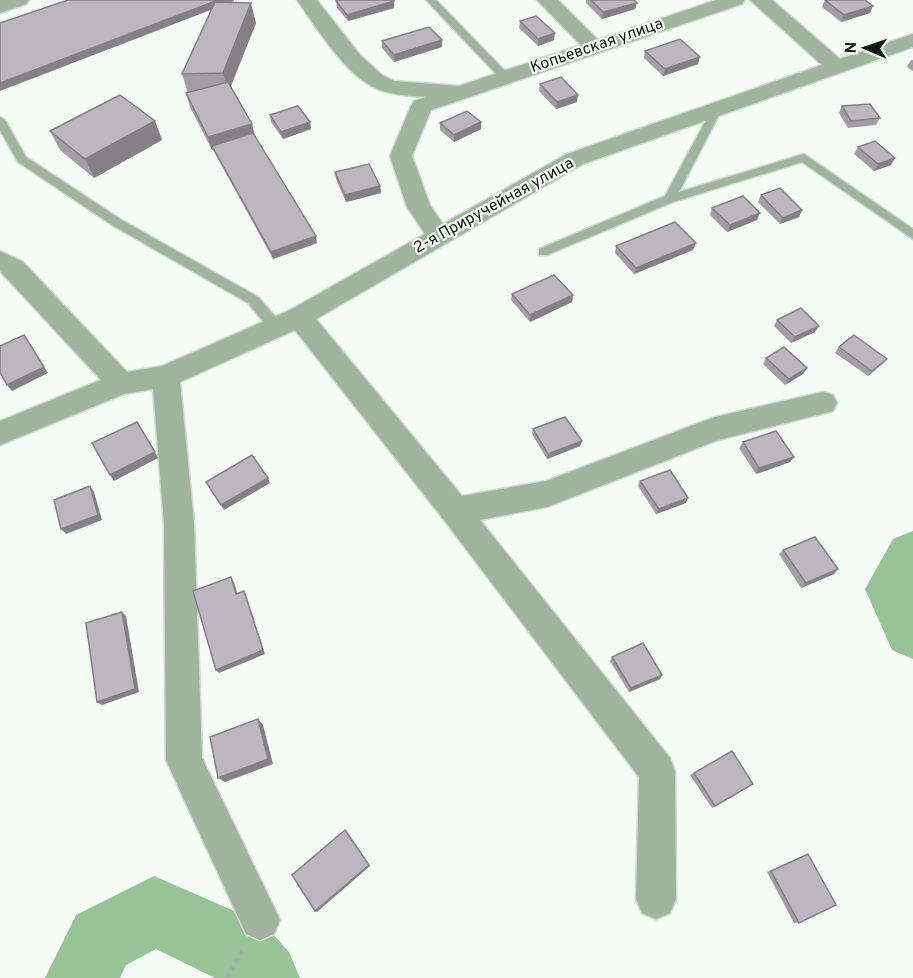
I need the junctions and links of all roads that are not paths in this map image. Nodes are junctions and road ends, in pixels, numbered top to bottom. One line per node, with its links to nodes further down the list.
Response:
1 (19, 0): 7 (street)
2 (307, 0): 12 (street)
3 (431, 0): 11 (lane)
4 (547, 0): 9 (street)
5 (735, 0): 9 (street, Копьевская улица)
6 (760, 0): 10 (street)
7 (0, 7)
8 (913, 40): 10 (street, 2-я Приручейная улица)
9 (593, 46): 11 (street, Копьевская улица)
10 (837, 67): 13 (street, 2-я Приручейная улица)
11 (505, 77): 12 (street, Копьевская улица)
12 (460, 93): 17 (street, Копьевская улица)
13 (717, 110): 15 (lane); 17 (street, 2-я Приручейная улица)
14 (0, 120): 20 (lane)
15 (669, 199): 16 (lane); 18 (lane)
16 (913, 235)
17 (440, 236): 20 (street, 2-я Приручейная улица)
18 (543, 252)
19 (0, 260): 22 (street)
20 (288, 322): 21 (street, 2-я Приручейная улица); 25 (street)
21 (166, 376): 22 (street, 2-я Приручейная улица); 27 (street)
22 (121, 384): 24 (street, 2-я Приручейная улица)
23 (823, 402): 25 (street)
24 (0, 433)
25 (455, 511): 26 (street)
26 (656, 899)
27 (260, 920)

